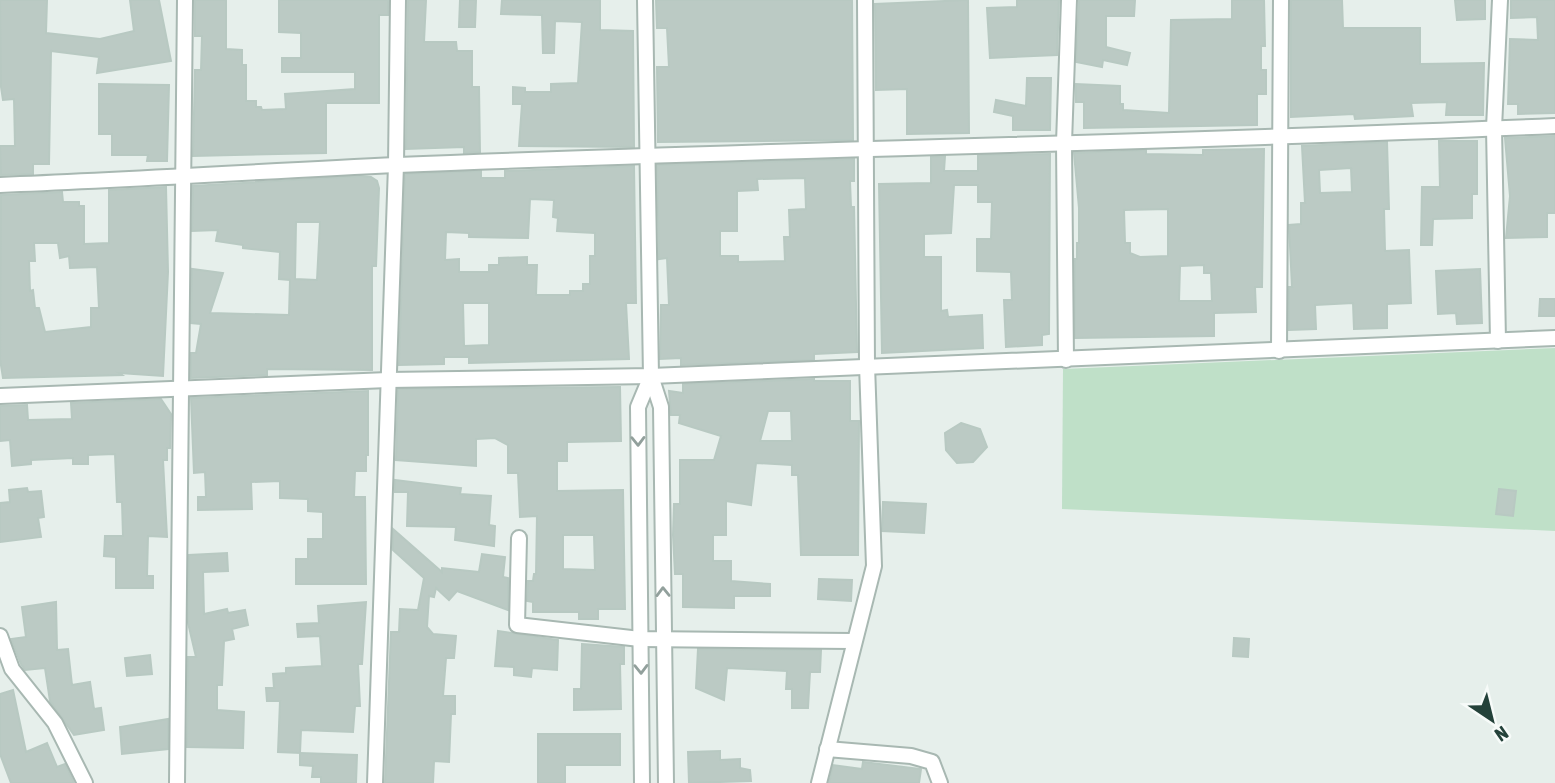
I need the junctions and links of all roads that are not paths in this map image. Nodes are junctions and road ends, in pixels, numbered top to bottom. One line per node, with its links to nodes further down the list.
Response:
1 (185, 0): 15 (street)
2 (398, 0): 14 (street)
3 (645, 0): 13 (street)
4 (865, 0): 12 (street)
5 (1069, 0): 11 (street)
6 (1281, 0): 10 (street)
7 (1500, 0): 9 (street)
8 (1555, 126): 9 (street)
9 (1494, 128): 10 (street); 18 (street)
10 (1280, 138): 11 (street); 19 (street)
11 (1064, 143): 12 (street); 20 (street)
12 (866, 149): 13 (street); 21 (street)
13 (646, 158): 14 (street); 22 (street)
14 (396, 165): 15 (street); 23 (street)
15 (183, 178): 16 (street); 24 (street)
16 (0, 185)
17 (1555, 338): 18 (street)
18 (1499, 341): 19 (street)
19 (1279, 351): 20 (street)
20 (1066, 360): 21 (street)
21 (867, 365): 22 (street); 30 (street)
22 (651, 376): 23 (street); 28 (street, one-way to 22); 29 (street, one-way to 29)
23 (388, 380): 24 (street); 35 (street)
24 (179, 389): 25 (street); 34 (street)
25 (0, 396)
26 (519, 538): 29 (street)
27 (0, 636): 31 (street)
28 (663, 638): 29 (street); 30 (street); 37 (street)
29 (640, 639): 36 (street, one-way to 36)
30 (853, 640): 32 (street)
31 (6, 670): 33 (street)
32 (827, 749): 38 (street); 39 (street)
33 (85, 783)
34 (177, 783)
35 (376, 783)
36 (642, 783)
37 (666, 783)
38 (819, 783)
39 (940, 783)

